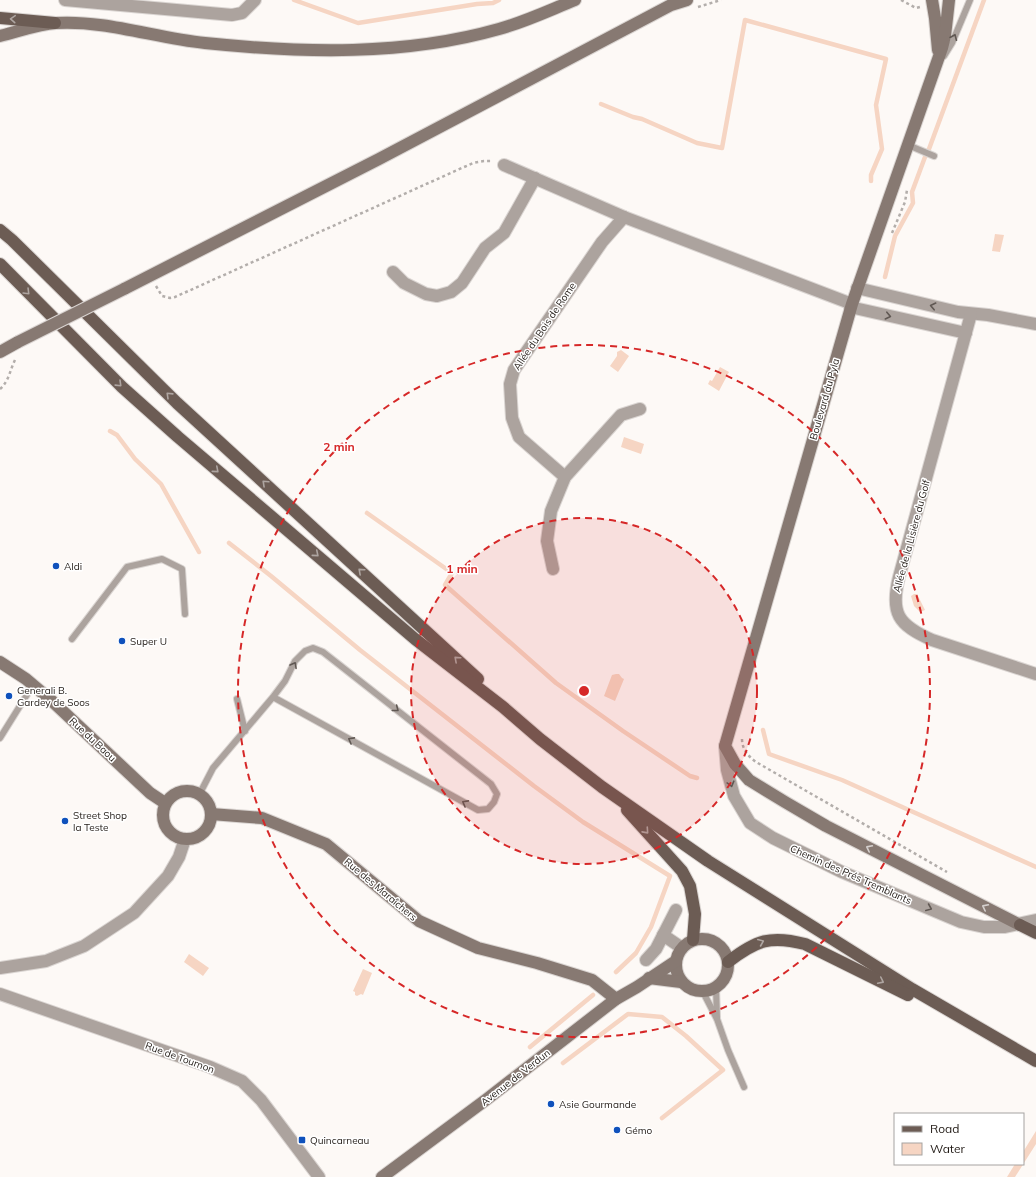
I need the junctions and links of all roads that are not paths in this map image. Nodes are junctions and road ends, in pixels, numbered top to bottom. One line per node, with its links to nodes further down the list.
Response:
1 (65, 0): 2 (street)
2 (255, 0)
3 (575, 0): 9 (street)
4 (687, 0): 26 (street, bridge)
5 (932, 0): 11 (street)
6 (949, 0): 11 (street)
7 (970, 0): 12 (lane, one-way to 7)
8 (0, 18): 9 (main road, one-way to 8)
9 (55, 23): 10 (street)
10 (0, 36)
11 (938, 58): 12 (street, Boulevard du Pyla)
12 (935, 71): 13 (street, Boulevard du Pyla)
13 (908, 144): 14 (lane); 21 (street, Boulevard du Pyla)
14 (934, 156)
15 (504, 165): 16 (street)
16 (535, 178): 17 (street); 20 (street)
17 (624, 217): 22 (street); 28 (street, Allée du Bois de Rome)
18 (0, 230): 37 (main road, one-way to 18)
19 (0, 264): 37 (main road, one-way to 37)
20 (393, 272)
21 (857, 288): 22 (street, Boulevard du Pyla); 23 (street, one-way to 21)
22 (851, 306): 25 (street, one-way to 25); 40 (street, Boulevard du Pyla)
23 (971, 314): 24 (street); 25 (street, Allée de la Lisière du Golf)
24 (1036, 324)
25 (966, 333): 33 (street, Allée de la Lisière du Golf)
26 (0, 352)
27 (640, 409): 28 (street)
28 (565, 477): 29 (street)
29 (553, 569)
30 (185, 614): 31 (lane)
31 (72, 639)
32 (0, 662): 34 (street, Rue du Baou)
33 (1036, 674)
34 (33, 685): 39 (lane); 43 (street, Rue du Baou)
35 (273, 697): 35 (lane, one-way to 35); 38 (lane)
36 (237, 699): 38 (lane)
37 (503, 707): 41 (main road)
38 (245, 731): 42 (lane)
39 (0, 738)
40 (725, 746): 48 (street, one-way to 40); 48 (street, Chemin des Prés Tremblants, one-way to 48)
41 (610, 792): 51 (main road, one-way to 51); 64 (main road)
42 (199, 795): 43 (street); 44 (street)
43 (166, 803): 45 (street)
44 (211, 814): 45 (street); 62 (street, Rue des Maraîchers)
45 (185, 839): 56 (street)
46 (676, 910): 50 (street)
47 (1036, 920): 48 (street, Chemin des Prés Tremblants)
48 (1020, 924): 49 (main road)
49 (1036, 933)
50 (663, 935): 52 (street); 53 (street)
51 (693, 940): 52 (street); 55 (street)
52 (682, 948): 54 (street)
53 (646, 960)
54 (676, 961): 57 (street, Avenue de Verdun); 58 (street)
55 (728, 962): 59 (street); 64 (main road, one-way to 64)
56 (0, 968)
57 (650, 978): 58 (street); 62 (street, Avenue de Verdun)
58 (681, 982): 60 (street)
59 (716, 987): 60 (street); 63 (lane)
60 (703, 992): 63 (lane)
61 (0, 994): 67 (street, Rue de Tournon)
62 (616, 999): 68 (street, Avenue de Verdun)
63 (718, 1019): 66 (lane)
64 (990, 1036): 65 (main road)
65 (1036, 1061)
66 (744, 1087)
67 (319, 1177)
68 (382, 1177)

